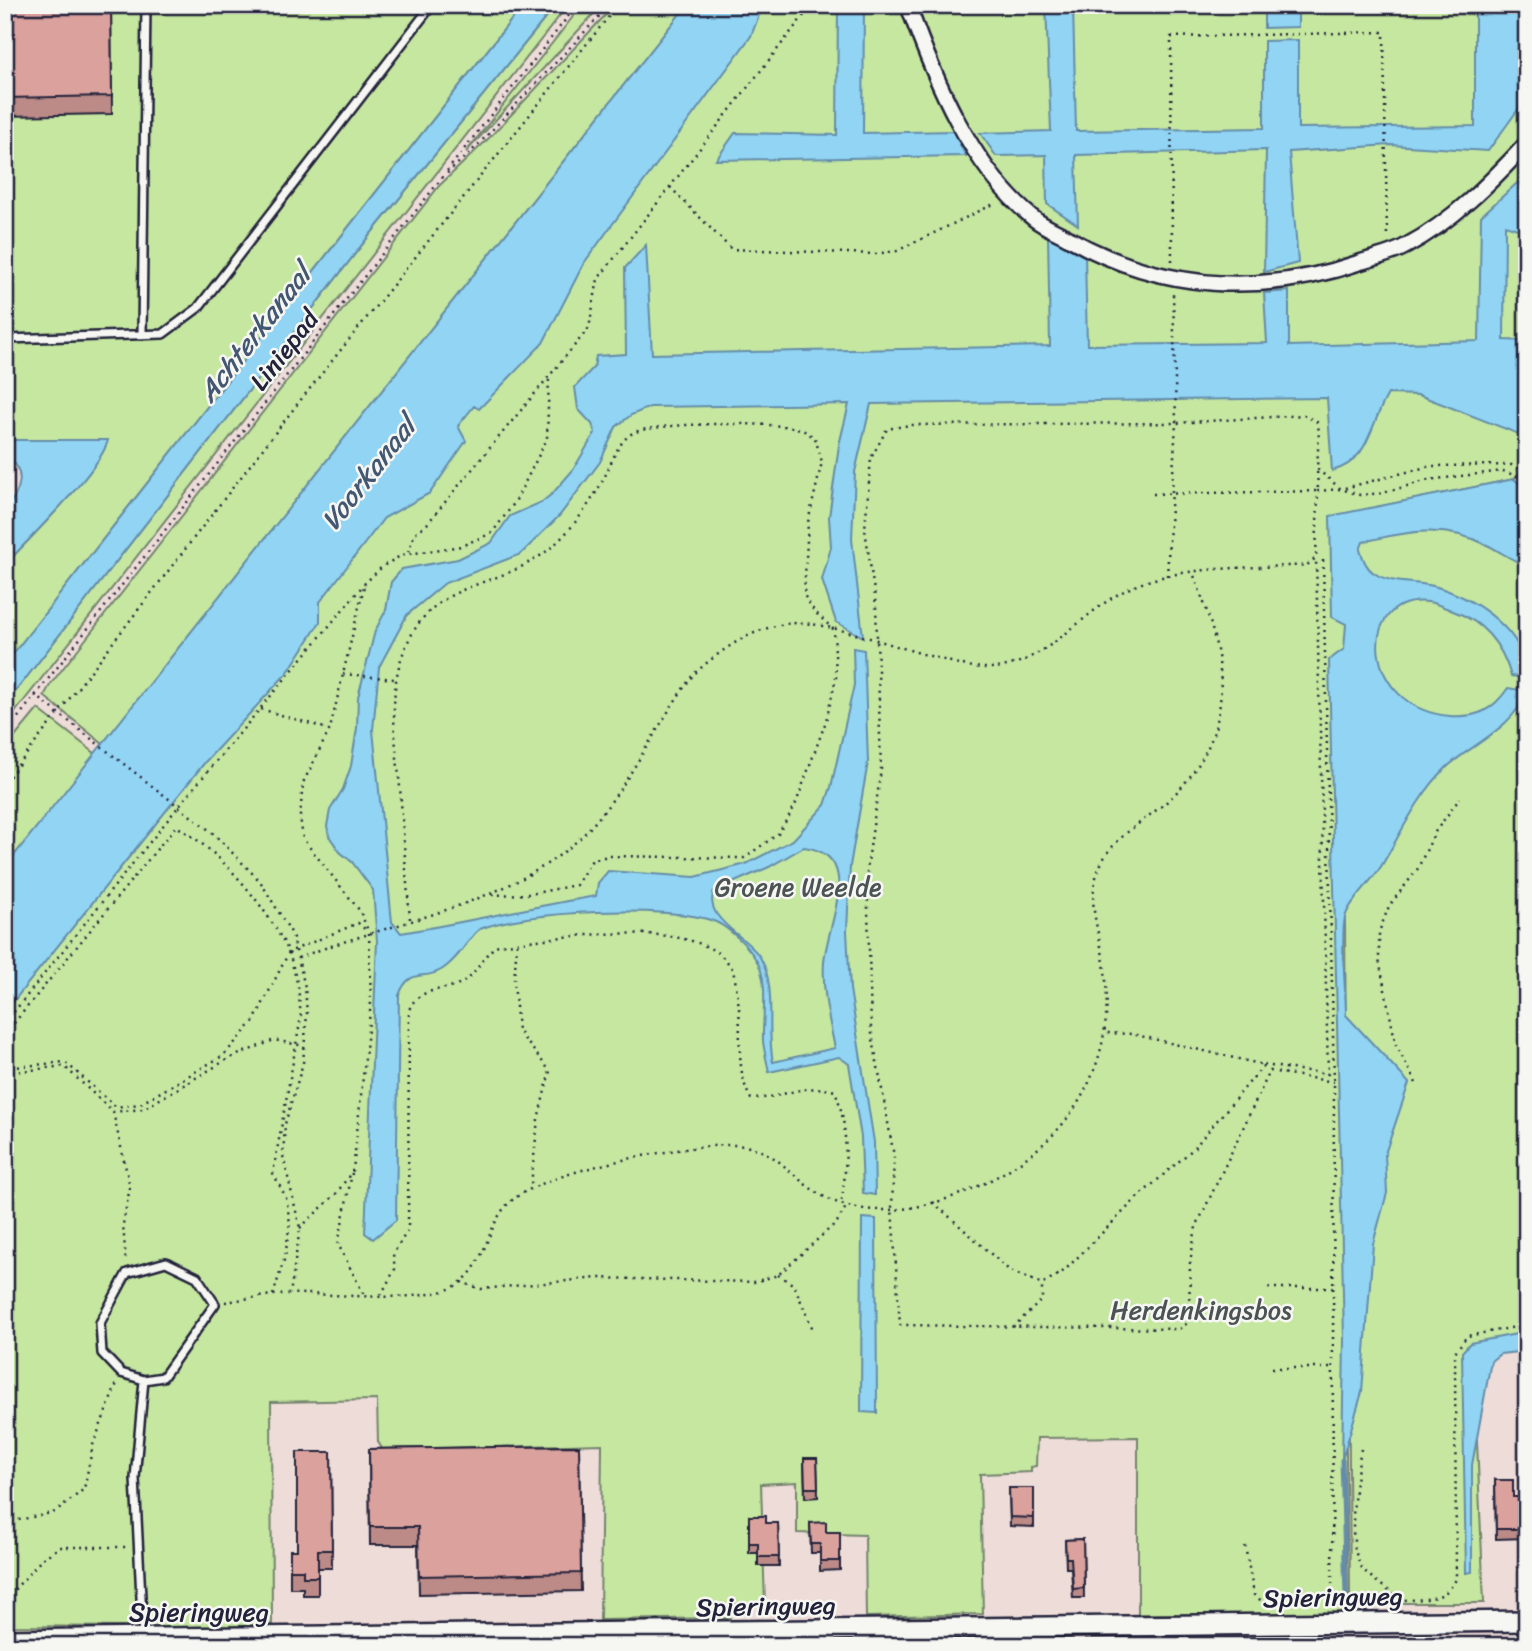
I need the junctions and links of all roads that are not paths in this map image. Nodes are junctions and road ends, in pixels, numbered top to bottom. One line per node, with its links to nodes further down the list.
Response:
1 (146, 5): 5 (lane)
2 (432, 5): 5 (lane)
3 (908, 5): 4 (street)
4 (1527, 143)
5 (142, 335): 6 (lane)
6 (5, 339)
7 (144, 1380): 7 (lane); 9 (lane)
8 (1527, 1621): 10 (street, Spieringweg)
9 (143, 1638): 13 (street, Spieringweg); 14 (street, Spieringweg)
10 (940, 1638): 11 (street, Spieringweg)
11 (761, 1639): 14 (street, Spieringweg)
12 (5, 1640): 13 (street, Spieringweg)
13 (88, 1642)
14 (254, 1642)

